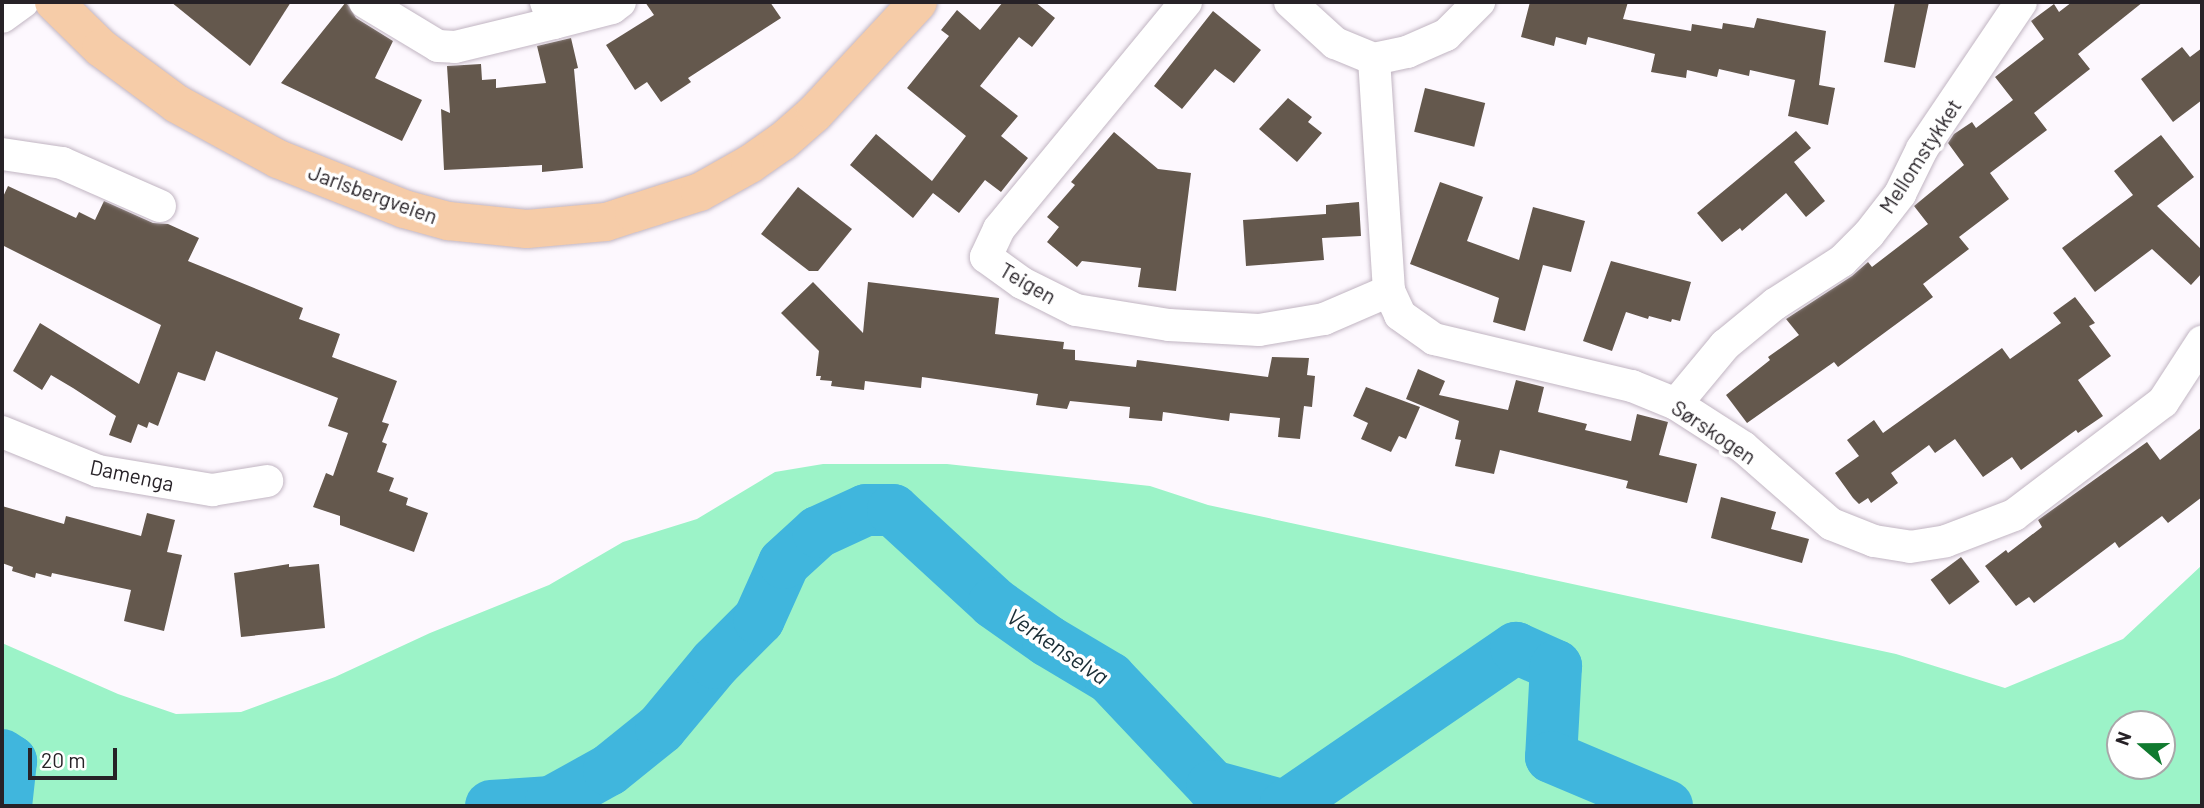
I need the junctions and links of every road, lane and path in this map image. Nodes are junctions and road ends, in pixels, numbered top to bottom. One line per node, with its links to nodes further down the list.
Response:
1 (23, 2): 11 (street)
2 (54, 2): 5 (main road, Jarlsbergveien)
3 (365, 2): 10 (street)
4 (620, 2): 10 (street)
5 (918, 2)
6 (1186, 2): 15 (street, Teigen)
7 (1290, 2): 12 (street)
8 (1479, 2): 12 (street)
9 (2021, 2): 17 (street, Mellomstykket)
10 (550, 13)
11 (2, 17)
12 (1374, 59): 15 (street, Sørskogen)
13 (2, 154): 14 (street)
14 (160, 206)
15 (1389, 291): 17 (street, Sørskogen)
16 (2202, 342): 17 (street, Sørskogen)
17 (1676, 404)
18 (2, 432): 19 (street, Damenga)
19 (267, 481)

